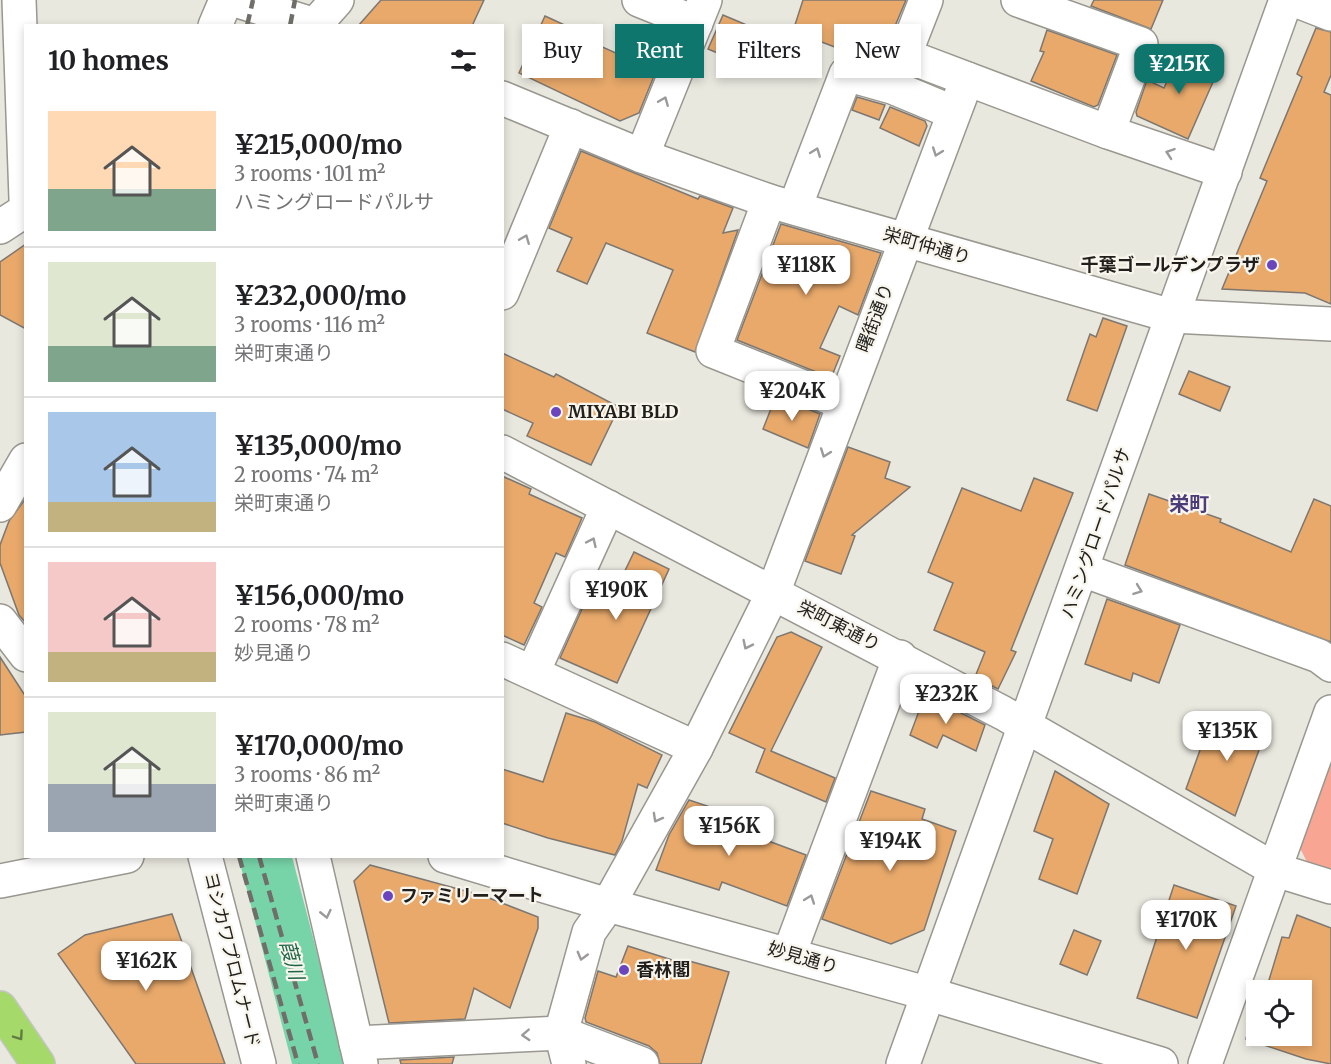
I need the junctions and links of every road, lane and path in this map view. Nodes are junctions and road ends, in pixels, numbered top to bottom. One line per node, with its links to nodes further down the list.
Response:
1 (19, 0): 15 (street)
2 (337, 0): 12 (street)
3 (639, 0): 10 (street)
4 (926, 0): 14 (street)
5 (1018, 0): 9 (street)
6 (1286, 0): 26 (street, ハミングロードパルサ)
7 (1295, 0): 11 (street)
8 (238, 2): 12 (street); 13 (street)
9 (1076, 10): 23 (street)
10 (700, 12): 24 (street, one-way to 10)
11 (1331, 14)
12 (310, 23)
13 (218, 24)
14 (917, 24)
15 (15, 40): 25 (street)
16 (921, 62): 18 (street)
17 (895, 78): 19 (street)
18 (967, 79): 21 (street, 曙街通り); 23 (street)
19 (892, 87): 21 (street); 28 (street, one-way to 19)
20 (504, 100): 22 (street, 栄町仲通り)
21 (952, 112): 32 (street, 曙街通り, one-way to 32)
22 (571, 126): 24 (street, 栄町仲通り); 33 (street, one-way to 22)
23 (1108, 132): 26 (street, one-way to 23)
24 (642, 156): 28 (street, 栄町仲通り)
25 (24, 170)
26 (1225, 172): 34 (street, ハミングロードパルサ)
27 (0, 194): 29 (street)
28 (782, 204): 32 (street, 栄町仲通り); 36 (street)
29 (24, 209)
30 (24, 211): 31 (street)
31 (0, 227)
32 (905, 240): 34 (street, 栄町仲通り); 36 (street, 曙街通り)
33 (505, 282)
34 (1172, 315): 35 (street, 栄町仲通り); 41 (street, ハミングロードパルサ)
35 (1331, 324)
36 (843, 403): 42 (street, 曙街通り, one-way to 42)
37 (504, 453): 40 (street, 栄町東通り)
38 (24, 463): 39 (street)
39 (0, 505)
40 (608, 507): 42 (street, 栄町東通り); 48 (street, one-way to 40)
41 (1083, 570): 47 (street, one-way to 47); 50 (street, ハミングロードパルサ)
42 (774, 593): 45 (street, 栄町東通り); 51 (street, 曙街通り, one-way to 51)
43 (0, 621): 44 (street)
44 (24, 652)
45 (900, 657): 50 (street, 栄町東通り); 60 (street, one-way to 45)
46 (504, 659): 48 (street)
47 (1331, 665)
48 (533, 672): 51 (street)
49 (1331, 712): 56 (street)
50 (1026, 726): 56 (street, 栄町東通り); 61 (street, ハミングロードパルサ)
51 (696, 748): 59 (street, 曙街通り, one-way to 59)
52 (118, 858): 57 (street)
53 (206, 858): 66 (street, ヨシカワプロムナード)
54 (313, 858): 64 (street, one-way to 64)
55 (452, 858): 59 (street, 妙見通り)
56 (1276, 870): 58 (street, 栄町東通り); 70 (street)
57 (0, 881)
58 (1331, 887)
59 (608, 905): 60 (street, 妙見通り); 63 (street, 曙街通り, one-way to 63)
60 (789, 954): 61 (street, 妙見通り)
61 (926, 993): 68 (street, ハミングロードパルサ); 69 (street, 妙見通り)
62 (0, 1008): 65 (highway, one-way to 65)
63 (565, 1049): 64 (street, one-way to 64); 67 (street)
64 (358, 1054)
65 (38, 1064)
66 (259, 1064)
67 (642, 1064)
68 (903, 1064)
69 (1161, 1064)
70 (1205, 1064)

